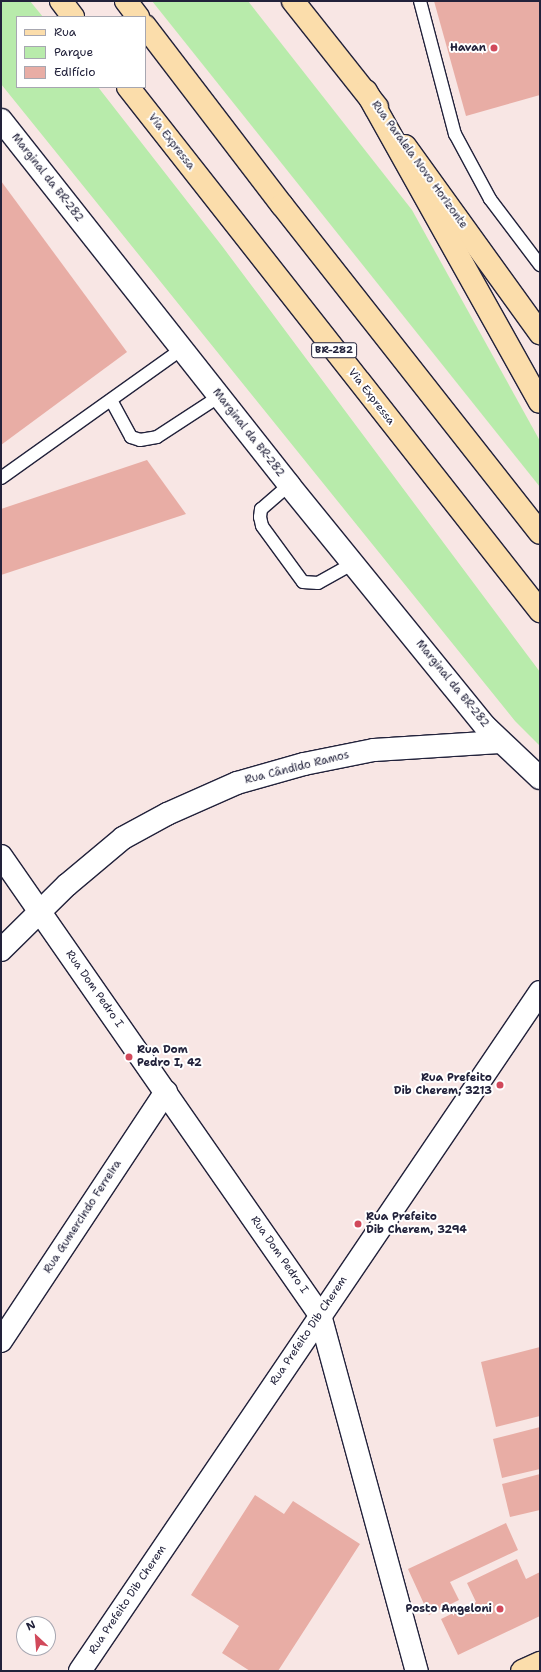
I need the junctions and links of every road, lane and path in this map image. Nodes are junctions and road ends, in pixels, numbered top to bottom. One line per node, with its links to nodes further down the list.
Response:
1 (61, 1): 5 (main road)
2 (126, 1): 6 (main road)
3 (420, 1): 11 (lane)
4 (301, 6): 9 (main road, Rua Paralela Novo Horizonte)
5 (73, 16)
6 (137, 16)
7 (146, 27): 19 (main road)
8 (129, 88): 21 (main road, Via Expressa / BR-282)
9 (366, 91): 12 (main road, Rua Paralela Novo Horizonte); 16 (main road)
10 (1, 120): 13 (street, Marginal da BR-282)
11 (540, 265)
12 (540, 333)
13 (182, 349): 14 (street, Marginal da BR-282); 15 (lane)
14 (220, 396): 15 (lane); 18 (street, Marginal da BR-282)
15 (111, 400): 17 (lane)
16 (540, 402)
17 (1, 478)
18 (289, 485): 20 (street, Marginal da BR-282); 20 (lane)
19 (540, 533)
20 (354, 563): 22 (street, Marginal da BR-282)
21 (540, 611)
22 (500, 742): 23 (street); 25 (street, Rua Cândido Ramos)
23 (540, 778)
24 (1, 856): 25 (street, Rua Dom Pedro I)
25 (40, 911): 26 (street, Rua Cândido Ramos); 28 (street, Rua Dom Pedro I)
26 (1, 950)
27 (540, 992): 29 (street, Rua Prefeito Dib Cherem)
28 (166, 1092): 29 (street, Rua Dom Pedro I); 30 (street, Rua Gumercindo Ferreira)
29 (320, 1315): 31 (street, Rua Prefeito Dib Cherem); 35 (street, Rua Dom Pedro I)
30 (1, 1341)
31 (94, 1649): 33 (street, Rua Prefeito Dib Cherem); 34 (street)
32 (540, 1663): 36 (main road)
33 (80, 1671)
34 (101, 1671)
35 (417, 1671)
36 (522, 1671)

